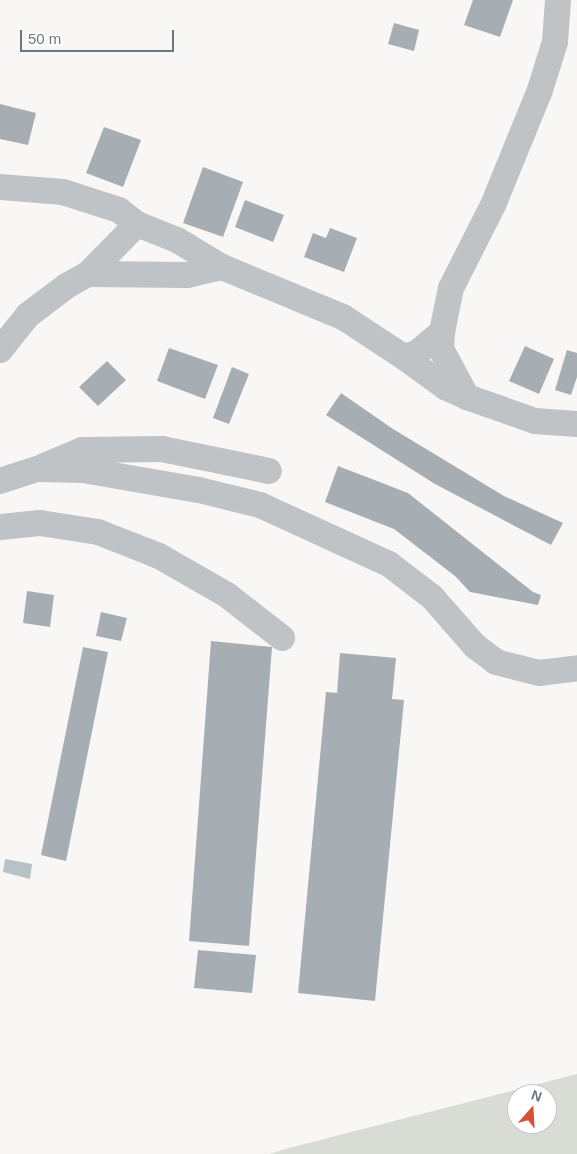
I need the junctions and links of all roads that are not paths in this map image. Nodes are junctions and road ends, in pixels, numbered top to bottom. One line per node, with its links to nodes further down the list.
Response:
1 (558, 0): 6 (street)
2 (0, 187): 3 (street)
3 (138, 224): 4 (street); 5 (street)
4 (222, 267): 5 (street); 8 (street)
5 (88, 274): 7 (street)
6 (442, 332): 8 (street); 9 (street)
7 (0, 350)
8 (404, 357): 9 (street)
9 (467, 397): 10 (street)
10 (577, 424)
11 (38, 469): 12 (street); 13 (street); 16 (street)
12 (269, 471)
13 (0, 481)
14 (0, 527): 15 (street)
15 (282, 638)
16 (577, 668)

